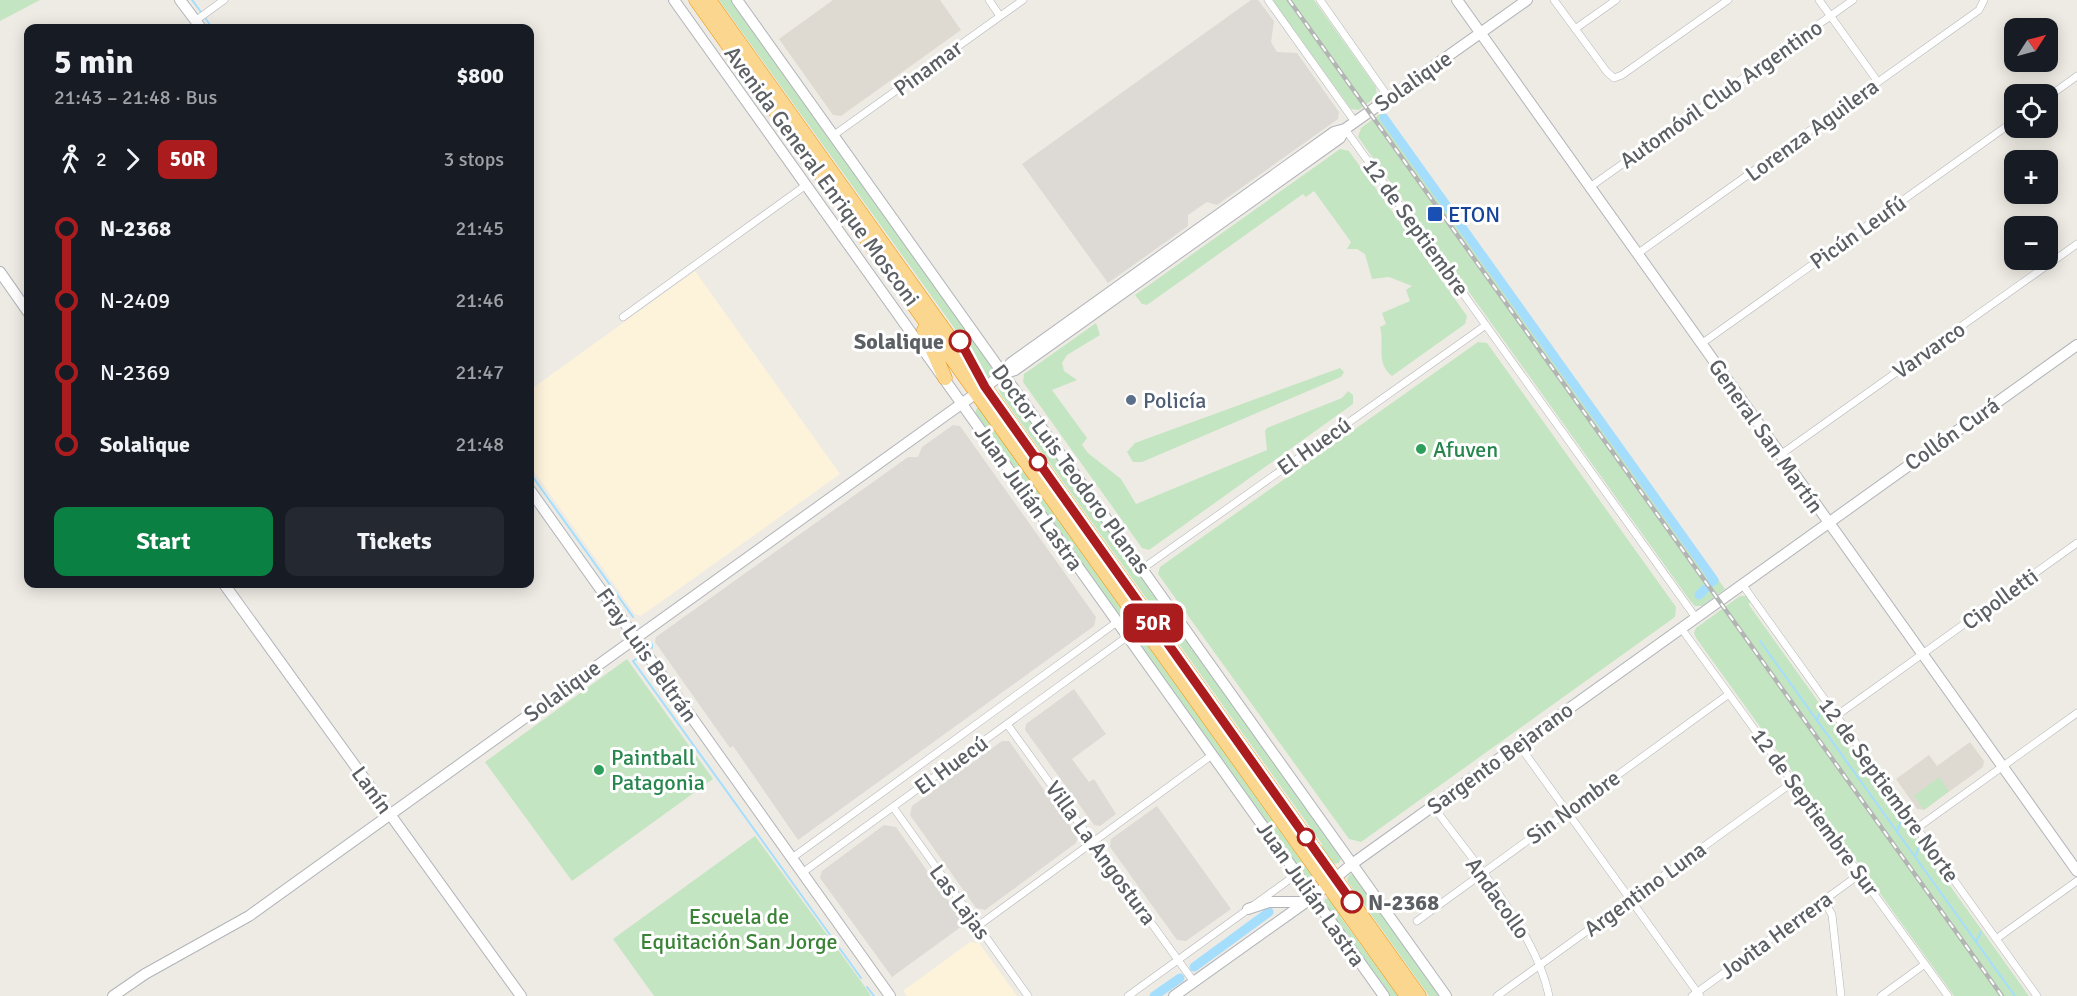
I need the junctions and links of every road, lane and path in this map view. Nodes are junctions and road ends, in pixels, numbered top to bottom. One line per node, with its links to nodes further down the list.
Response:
1 (180, 0): 21 (main road)
2 (224, 0): 22 (street)
3 (674, 0): 33 (main road, Juan Julián Lastra)
4 (696, 0): 38 (highway, Avenida General Enrique Mosconi)
5 (709, 0): 46 (highway, Avenida General Enrique Mosconi)
6 (737, 0): 32 (main road, Doctor Luis Teodoro Planas)
7 (989, 0): 19 (street)
8 (1023, 0): 19 (street, Pinamar)
9 (1268, 0): 29 (street)
10 (1320, 0): 28 (street)
11 (1457, 0): 24 (main road, General San Martín)
12 (1527, 0): 24 (main road, Solalique)
13 (1554, 0): 23 (street)
14 (1616, 0): 23 (street)
15 (1728, 0): 23 (street)
16 (1819, 0): 20 (street)
17 (1853, 0): 20 (street, Automóvil Club Argentino)
18 (1984, 2): 26 (street, Lorenza Aguilera)
19 (1000, 16): 32 (street, Pinamar)
20 (1830, 16): 26 (street); 34 (street, Automóvil Club Argentino)
21 (197, 24)
22 (199, 24)
23 (1575, 29)
24 (1480, 33): 28 (main road, Solalique); 34 (main road, General San Martín)
25 (2077, 76): 27 (street)
26 (1878, 82): 36 (street, Lorenza Aguilera)
27 (2058, 90)
28 (1389, 98): 29 (main road, Solalique)
29 (1355, 122): 31 (main road, Solalique)
30 (2004, 128): 42 (street, Picún Leufú)
31 (1345, 129): 41 (street, 12 de Septiembre); 44 (main road, Solalique)
32 (834, 135): 44 (main road, Doctor Luis Teodoro Planas)
33 (806, 185): 40 (street); 45 (main road, Juan Julián Lastra)
34 (1590, 187): 36 (main road, General San Martín)
35 (2077, 244): 48 (street, Varvarco)
36 (1637, 254): 42 (main road, General San Martín)
37 (0, 273): 39 (main road)
38 (904, 291): 45 (highway); 46 (highway, Avenida General Enrique Mosconi)
39 (24, 306)
40 (623, 317)
41 (1486, 324): 52 (street, El Huecú); 55 (street)
42 (1701, 344): 48 (main road, General San Martín)
43 (2077, 345): 50 (main road, Collón Curá)
44 (1003, 374): 46 (main road, Solalique); 52 (main road, Doctor Luis Teodoro Planas)
45 (945, 378): 47 (main road, Juan Julián Lastra)
46 (981, 390): 47 (main road, Solalique); 82 (highway, Avenida General Enrique Mosconi)
47 (962, 403): 56 (main road, Juan Julián Lastra); 59 (main road, Solalique)
48 (1780, 455): 50 (main road, General San Martín)
49 (534, 496): 59 (main road, Fray Luis Beltrán)
50 (1828, 522): 53 (main road, Sargento Bejarano); 60 (main road, General San Martín)
51 (2077, 543): 60 (street, Cipolletti)
52 (1142, 568): 76 (main road, Doctor Luis Teodoro Planas)
53 (1742, 584): 55 (main road, Sargento Bejarano); 63 (street, 12 de Septiembre Norte)
54 (227, 588): 72 (main road, Lanín)
55 (1696, 618): 57 (main road, Sargento Bejarano)
56 (1118, 622): 58 (main road, Juan Julián Lastra); 75 (street, El Huecú)
57 (1681, 628): 61 (street, 12 de Septiembre Sur); 65 (main road, Sargento Bejarano)
58 (1128, 636): 64 (street, El Huecú); 66 (main road, Juan Julián Lastra)
59 (635, 638): 72 (main road, Solalique); 75 (main road, Fray Luis Beltrán)
60 (1922, 654): 63 (street); 67 (main road, General San Martín)
61 (1729, 694): 68 (street, 12 de Septiembre Sur); 71 (street, Sin Nombre)
62 (2077, 713): 67 (street)
63 (1836, 716): 73 (street, 12 de Septiembre Norte)
64 (1007, 724): 70 (street, El Huecú); 74 (street, Villa La Angostura)
65 (1519, 745): 69 (main road, Sargento Bejarano); 71 (street)
66 (1212, 755): 74 (street); 79 (main road, Juan Julián Lastra)
67 (2002, 766): 73 (street); 77 (main road, General San Martín)
68 (1792, 782): 81 (street, 12 de Septiembre Sur); 85 (street, Argentino Luna)
69 (1433, 806): 76 (main road, Sargento Bejarano); 80 (street, Andacollo)
70 (892, 807): 78 (street, El Huecú); 89 (street, Las Lajas)
71 (1567, 812): 80 (street, Sin Nombre); 85 (street)
72 (390, 814): 96 (main road, Solalique); 97 (main road, Lanín)
73 (1917, 828): 90 (street, 12 de Septiembre Norte)
74 (1093, 842): 89 (street); 91 (street, Villa La Angostura)
75 (792, 858): 78 (main road, Fray Luis Beltrán)
76 (1352, 864): 82 (main road, Sargento Bejarano); 105 (main road, Doctor Luis Teodoro Planas)
77 (2077, 871)
78 (802, 873): 98 (main road, Fray Luis Beltrán)
79 (1297, 874): 84 (main road, Juan Julián Lastra); 87 (street)
80 (1482, 874): 88 (street, Sin Nombre); 92 (street, Andacollo)
81 (1860, 874): 86 (street, Jovita Herrera); 93 (street, 12 de Septiembre Sur)
82 (1331, 881): 84 (main road, Sargento Bejarano); 103 (highway, Avenida General Enrique Mosconi); 104 (highway, Avenida General Enrique Mosconi)
83 (2077, 881): 90 (street)
84 (1309, 899): 87 (main road); 94 (main road, Sargento Bejarano); 102 (main road, Juan Julián Lastra)
85 (1630, 899): 92 (street, Argentino Luna); 95 (street)
86 (1824, 900): 95 (street, Jovita Herrera); 108 (street)
87 (1248, 909): 91 (street)
88 (1417, 921)
89 (978, 926): 99 (street, Las Lajas)
90 (1996, 939): 111 (street, 12 de Septiembre Norte)
91 (1178, 960): 94 (street, Villa La Angostura); 100 (street)
92 (1540, 964): 106 (street, Argentino Luna); 107 (street, Andacollo)
93 (1925, 964): 109 (street); 110 (street, 12 de Septiembre Sur)
94 (1194, 982): 101 (main road, Sargento Bejarano)
95 (1696, 995)
96 (113, 996)
97 (521, 996)
98 (890, 996)
99 (1028, 996)
100 (1128, 996)
101 (1174, 996)
102 (1384, 996)
103 (1407, 996)
104 (1419, 996)
105 (1446, 996)
106 (1497, 996)
107 (1549, 996)
108 (1841, 996)
109 (1881, 996)
110 (1948, 996)
111 (2037, 996)

